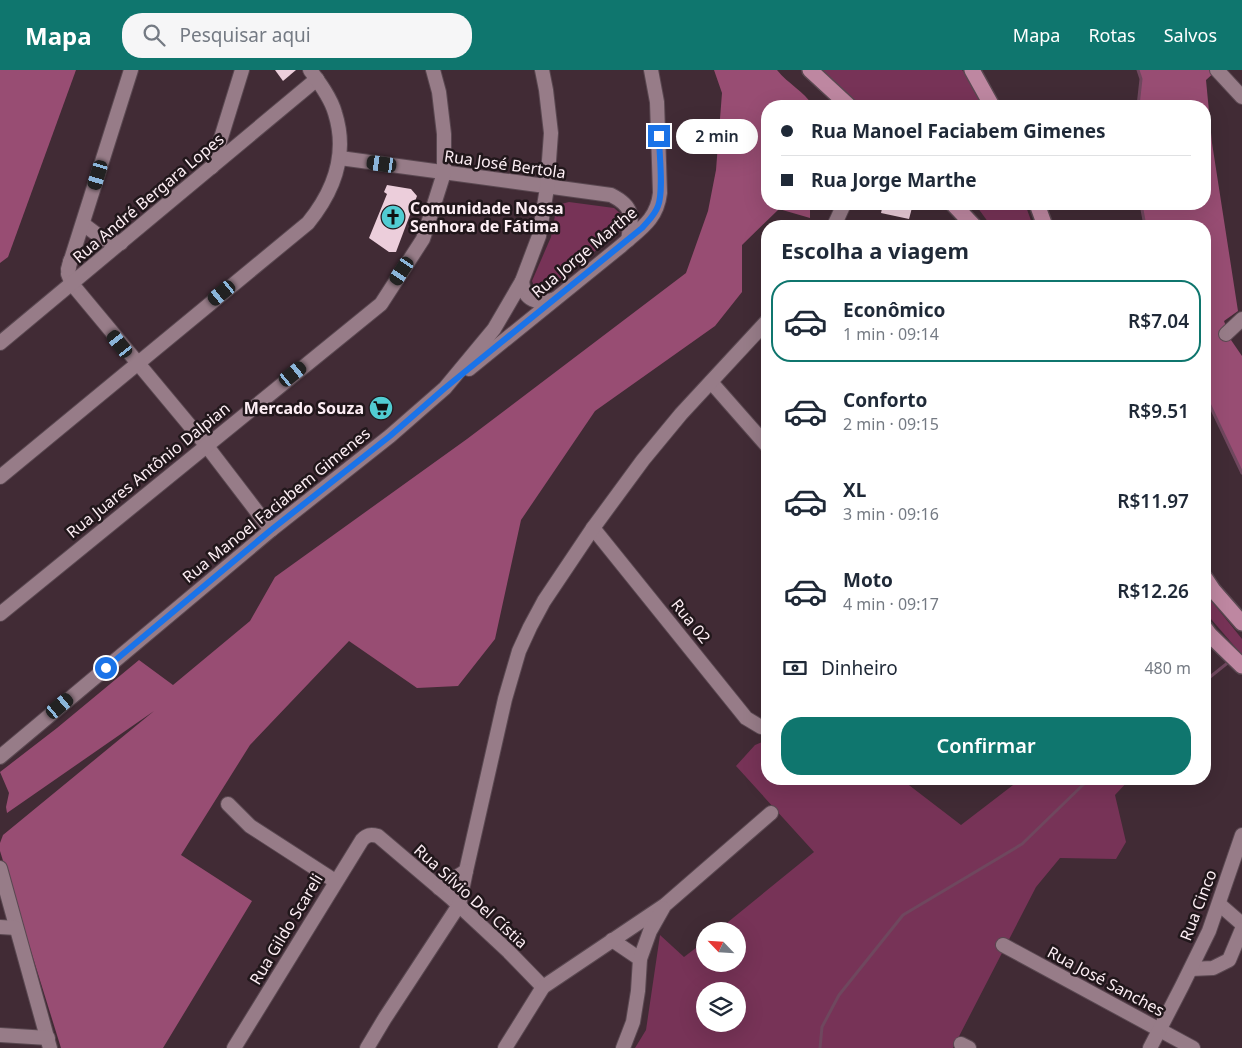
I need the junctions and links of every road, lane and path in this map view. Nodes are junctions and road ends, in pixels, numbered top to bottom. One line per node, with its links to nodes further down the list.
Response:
1 (131, 70): 19 (street)
2 (242, 70): 14 (street)
3 (432, 70): 15 (street, Rua Juares Antônio Dalpian)
4 (542, 70): 16 (street, Rua Manoel Faciabem Gimenes)
5 (651, 70): 20 (street, Rua Jorge Marthe)
6 (810, 70): 11 (main road)
7 (972, 70): 12 (main road)
8 (1217, 70): 10 (street)
9 (314, 74): 13 (street); 14 (street, Rua André Bergara Lopes)
10 (1242, 96)
11 (842, 100)
12 (989, 100)
13 (340, 158): 15 (street, Rua José Bertola); 31 (street)
14 (212, 167): 21 (street, Rua André Bergara Lopes)
15 (444, 173): 16 (street, Rua José Bertola); 35 (street, Rua Juares Antônio Dalpian)
16 (547, 188): 20 (street, Rua José Bertola); 23 (street, Rua Manoel Faciabem Gimenes)
17 (959, 210): 18 (main road)
18 (968, 220)
19 (83, 224): 21 (street); 22 (street)
20 (628, 240): 25 (street, Rua Jorge Marthe)
21 (121, 243): 24 (street, Rua André Bergara Lopes)
22 (70, 261): 24 (street); 26 (street)
23 (522, 281): 25 (street); 33 (street, Rua Manoel Faciabem Gimenes)
24 (72, 284): 26 (street, Rua André Bergara Lopes); 31 (street)
25 (555, 299): 33 (street, Rua Jorge Marthe)
26 (54, 300): 30 (street, Rua André Bergara Lopes)
27 (1242, 319): 29 (street)
28 (761, 328): 32 (street)
29 (1226, 334)
30 (0, 343)
31 (137, 364): 35 (street); 36 (street)
32 (711, 382): 34 (street); 37 (street)
33 (445, 388): 38 (street, Rua Manoel Faciabem Gimenes)
34 (761, 439)
35 (206, 445): 38 (street); 40 (street, Rua Juares Antônio Dalpian)
36 (0, 477)
37 (594, 528): 44 (street, Rua 02); 51 (street)
38 (271, 530): 45 (street, Rua Manoel Faciabem Gimenes)
39 (1211, 588): 41 (main road)
40 (0, 614)
41 (1242, 623)
42 (1211, 636): 43 (main road)
43 (1242, 666)
44 (761, 727)
45 (0, 757)
46 (228, 804): 52 (street)
47 (771, 812): 55 (street)
48 (373, 834): 52 (street, Rua Gildo Scareli); 53 (street, Rua Sílvio Del Cístia)
49 (1242, 835): 54 (street, Rua Cinco)
50 (0, 868): 59 (street)
51 (466, 871): 53 (street); 56 (street)
52 (335, 881): 69 (street, Rua Gildo Scareli)
53 (439, 888): 56 (street, Rua Sílvio Del Cístia)
54 (1219, 904): 57 (street); 64 (street, Rua Cinco)
55 (665, 905): 61 (street); 63 (street)
56 (459, 906): 65 (street, Rua Sílvio Del Cístia); 70 (street)
57 (1242, 924)
58 (0, 927): 59 (street)
59 (16, 928): 68 (street)
60 (1242, 929): 64 (street)
61 (612, 940): 63 (street); 65 (street)
62 (1003, 945): 66 (street, Rua José Sanches)
63 (640, 959): 72 (street)
64 (1191, 969): 66 (street, Rua Cinco)
65 (543, 987): 71 (street)
66 (1159, 1030): 73 (street, Rua Cinco); 74 (street, Rua José Sanches)
67 (0, 1035): 68 (street)
68 (49, 1043)
69 (234, 1048)
70 (367, 1048)
71 (505, 1048)
72 (623, 1048)
73 (1150, 1048)
74 (1193, 1048)

